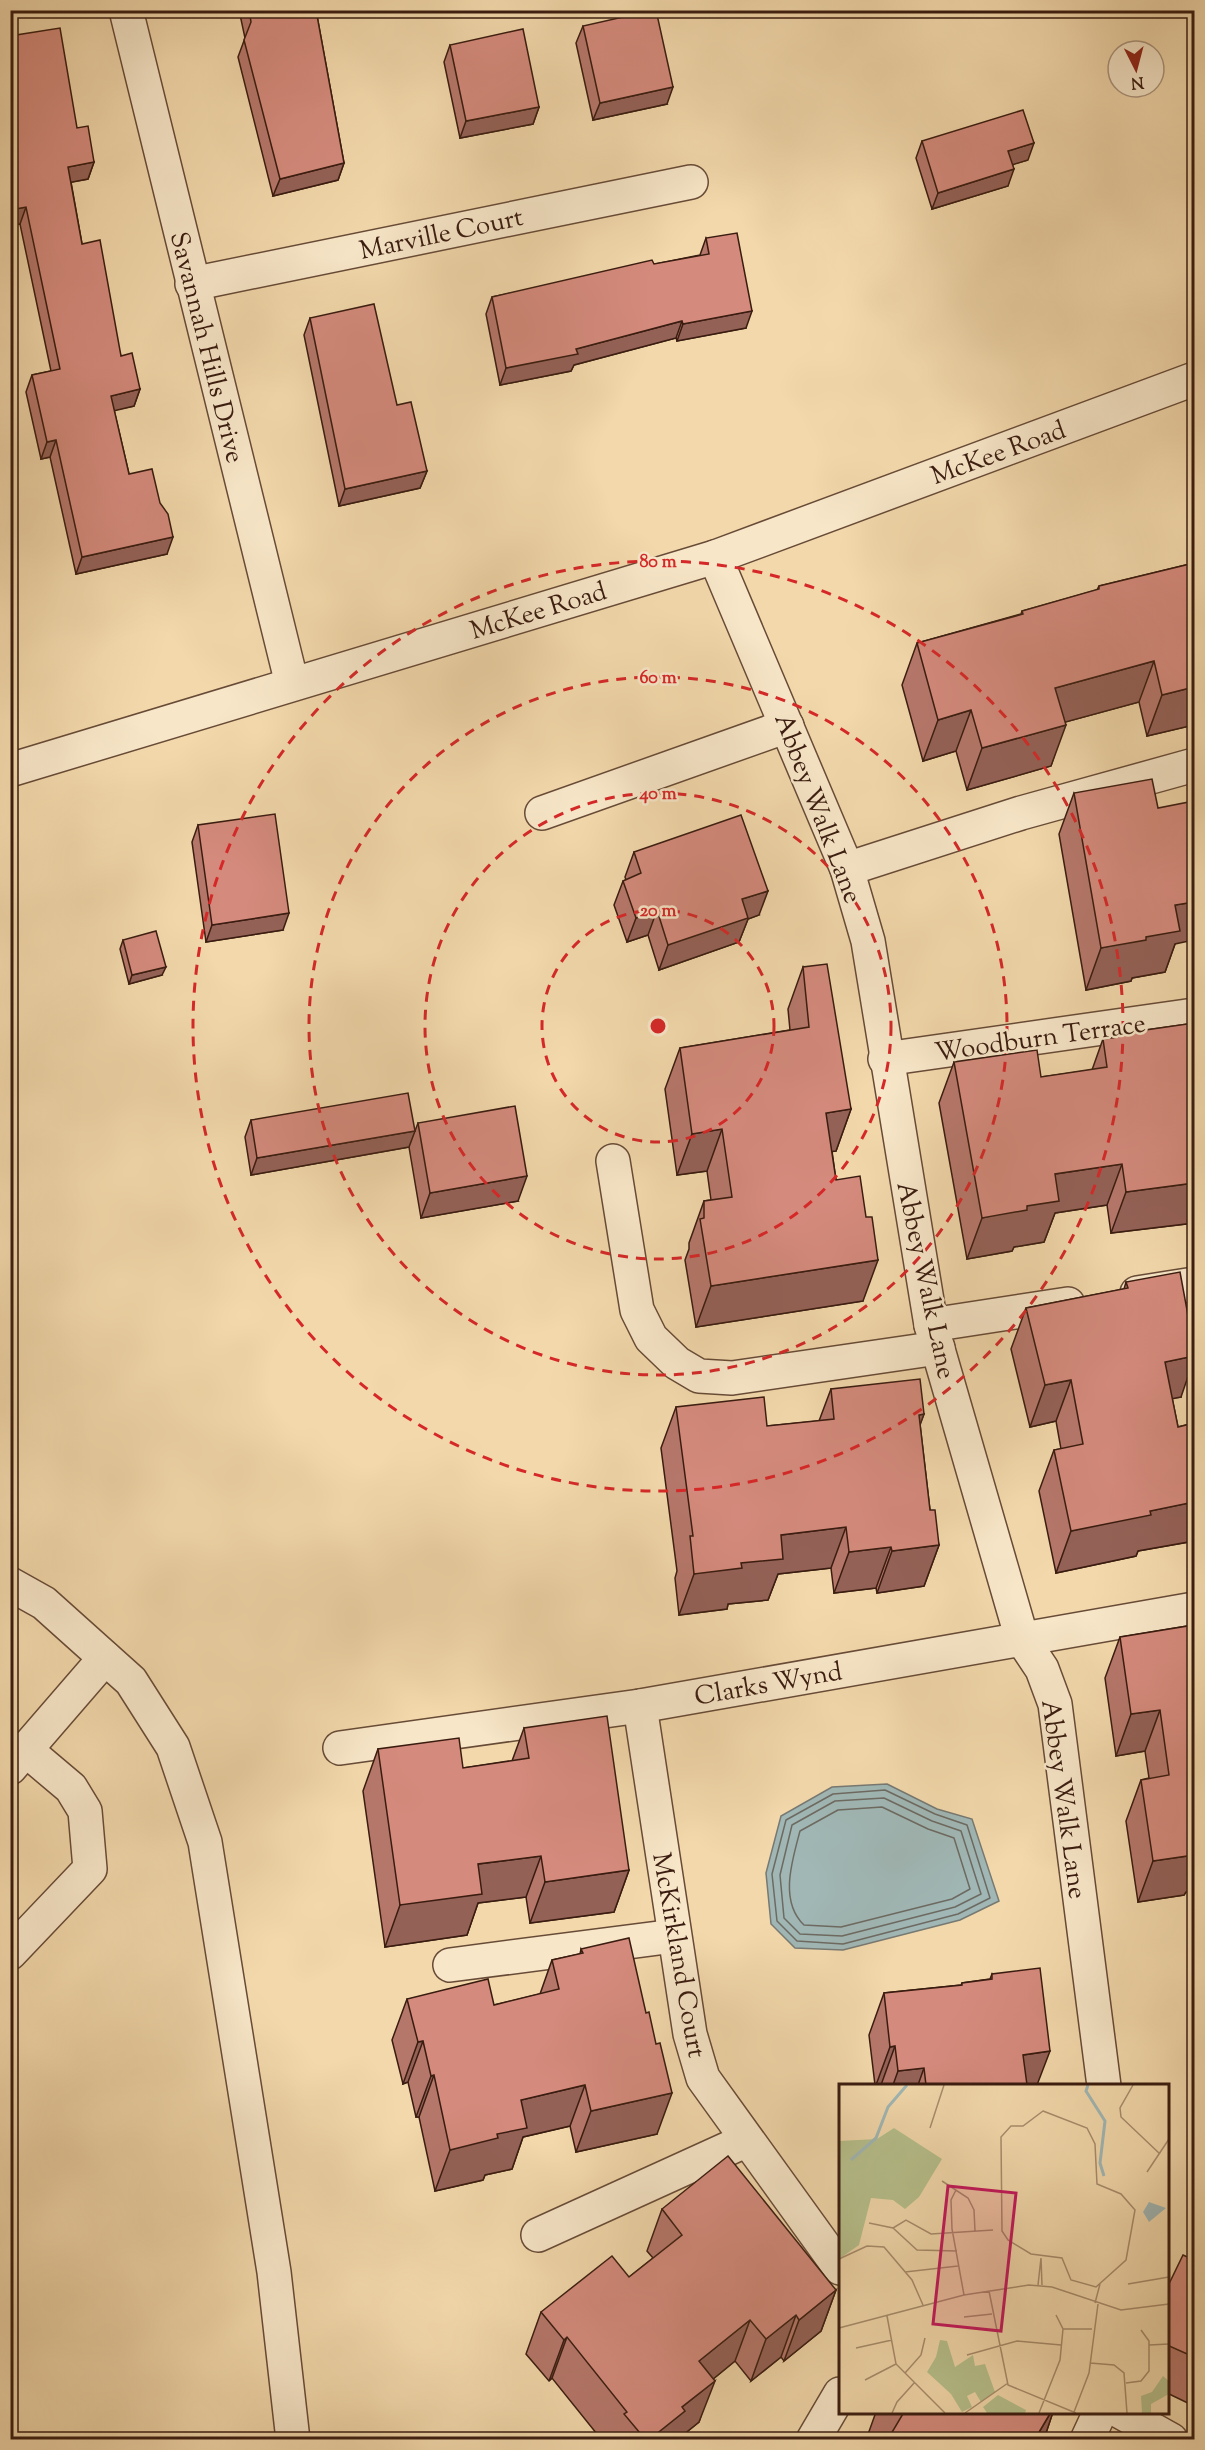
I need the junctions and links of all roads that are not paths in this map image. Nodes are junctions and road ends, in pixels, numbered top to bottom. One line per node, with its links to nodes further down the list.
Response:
1 (126, 10): 3 (street, Savannah Hills Drive)
2 (691, 182): 3 (street, Marville Court)
3 (192, 284): 6 (street, Savannah Hills Drive)
4 (1194, 379): 5 (street, McKee Road)
5 (715, 557): 6 (street, McKee Road); 7 (street, Abbey Walk Lane)
6 (292, 684): 9 (street, McKee Road)
7 (787, 726): 10 (street); 11 (street, Abbey Walk Lane)
8 (1194, 765): 11 (street)
9 (10, 770)
10 (542, 813)
11 (847, 869): 13 (street, Abbey Walk Lane)
12 (1194, 1015): 13 (street, Woodburn Terrace)
13 (885, 1059): 16 (street, Abbey Walk Lane)
14 (613, 1161): 16 (street)
15 (1194, 1284): 16 (street)
16 (935, 1337): 19 (street, Abbey Walk Lane)
17 (10, 1584): 20 (street)
18 (1194, 1609): 19 (street, Clarks Wynd)
19 (1023, 1639): 21 (street, Clarks Wynd); 27 (street, Abbey Walk Lane)
20 (105, 1658): 23 (street); 34 (street)
21 (640, 1706): 22 (street, Clarks Wynd); 24 (street, McKirkland Court)
22 (340, 1748)
23 (18, 1759): 25 (street)
24 (675, 1936): 26 (street); 28 (street, McKirkland Court)
25 (10, 1953)
26 (450, 1965)
27 (1104, 2084)
28 (747, 2140): 29 (street); 30 (street, McKirkland Court)
29 (538, 2235)
30 (839, 2267)
31 (839, 2396): 35 (street)
32 (1100, 2414): 36 (street)
33 (1125, 2414): 37 (street)
34 (293, 2439)
35 (813, 2439)
36 (1087, 2439)
37 (1171, 2439)

